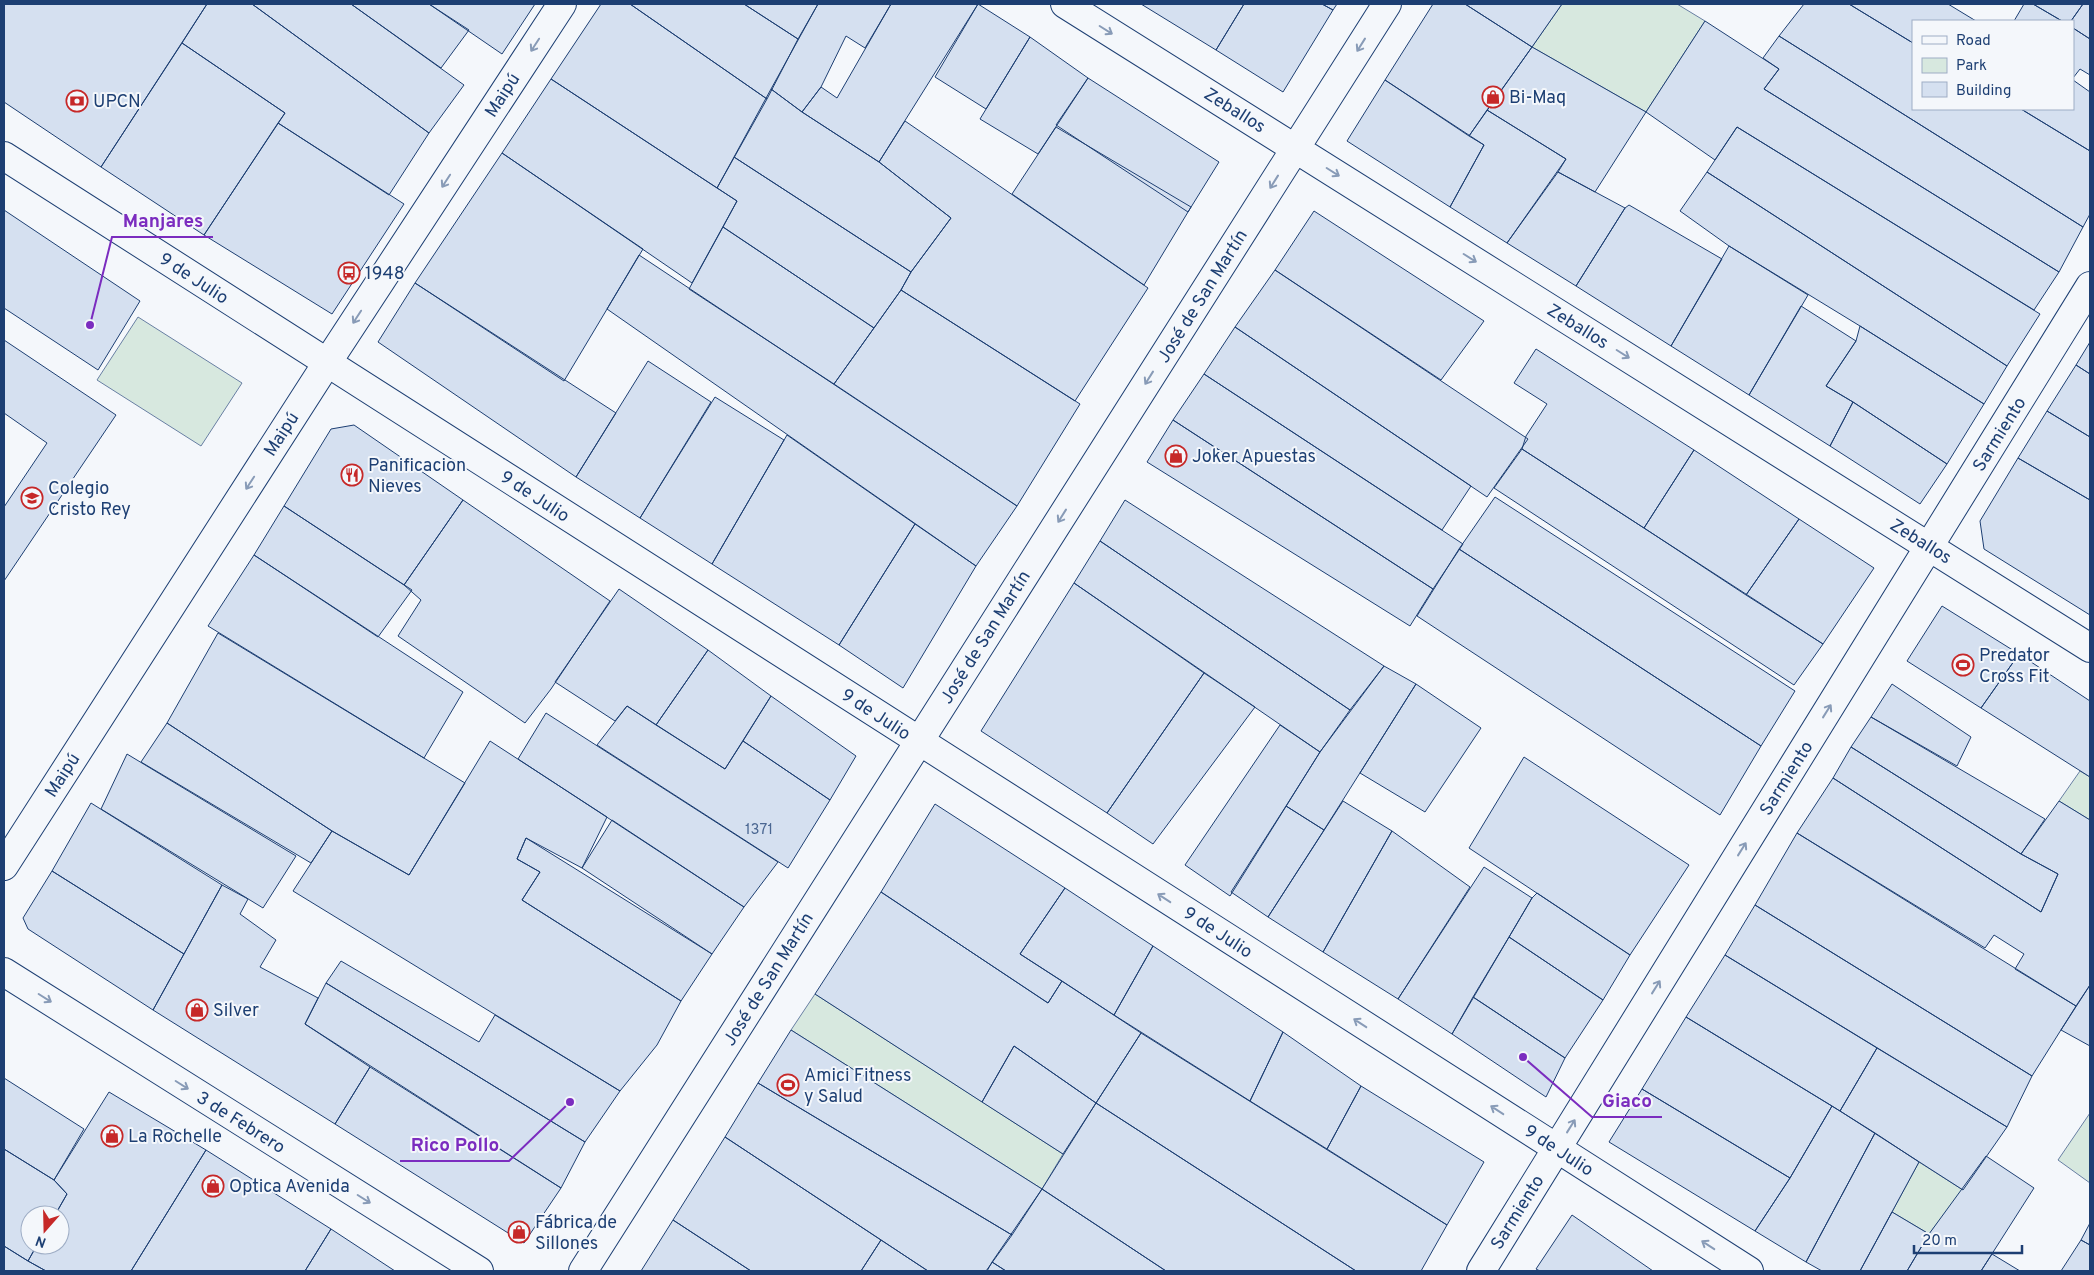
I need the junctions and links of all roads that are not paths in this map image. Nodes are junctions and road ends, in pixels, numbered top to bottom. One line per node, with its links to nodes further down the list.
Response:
1 (562, 4): 7 (street, Maipú, one-way to 7)
2 (1065, 4): 4 (street, Zeballos, one-way to 4)
3 (1387, 4): 4 (street, José de San Martín, one-way to 4)
4 (1295, 148): 8 (street, Zeballos, one-way to 8); 10 (street, José de San Martín, one-way to 10)
5 (4, 156): 7 (street, 9 de Julio)
6 (2090, 286): 8 (street, Sarmiento)
7 (327, 363): 10 (street, 9 de Julio); 11 (street, Maipú, one-way to 11)
8 (1929, 546): 9 (street, Zeballos); 13 (street, Sarmiento, one-way to 8)
9 (2090, 648)
10 (919, 741): 13 (street, 9 de Julio, one-way to 10); 15 (street, José de San Martín)
11 (4, 866)
12 (4, 972): 14 (street, 3 de Febrero, one-way to 14)
13 (1557, 1148): 16 (street, Sarmiento); 17 (street, 9 de Julio, one-way to 13)
14 (479, 1271)
15 (583, 1271)
16 (1481, 1271)
17 (1749, 1271)

